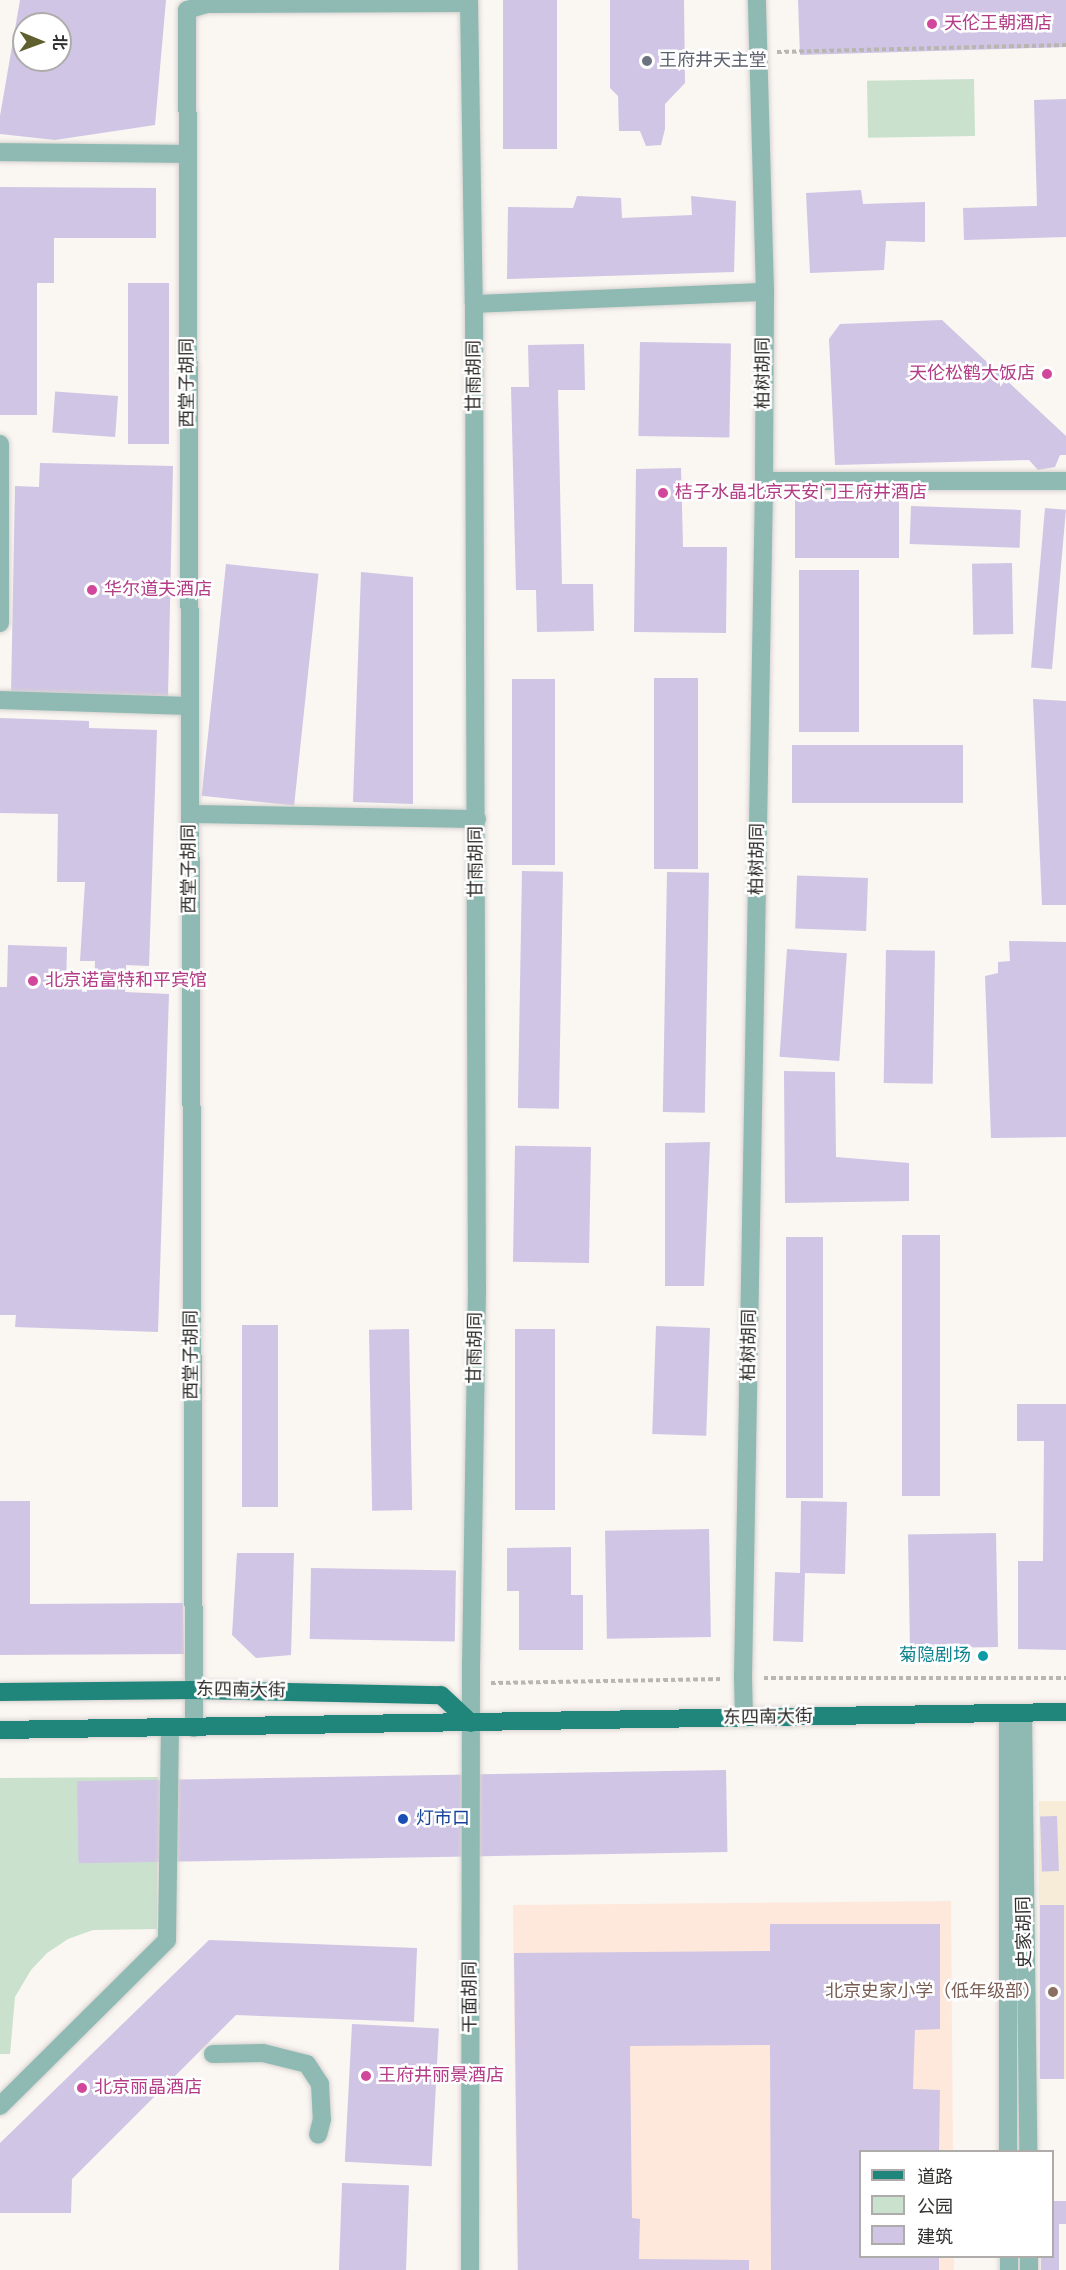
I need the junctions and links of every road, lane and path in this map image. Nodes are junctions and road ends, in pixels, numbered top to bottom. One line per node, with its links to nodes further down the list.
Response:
1 (757, 0): 4 (street, 柏树胡同)
2 (470, 2): 6 (street, 西堂子胡同); 8 (street, 甘雨胡同)
3 (1066, 45): 4 (path)
4 (758, 52): 7 (street, 柏树胡同)
5 (0, 152): 6 (street)
6 (187, 154): 14 (street, 西堂子胡同)
7 (765, 292): 8 (street); 10 (street, 柏树胡同)
8 (474, 304): 16 (street, 甘雨胡同)
9 (0, 444): 12 (street)
10 (764, 481): 11 (street); 17 (street, 柏树胡同)
11 (1066, 481)
12 (0, 622)
13 (0, 700): 14 (street)
14 (189, 706): 15 (street, 西堂子胡同)
15 (190, 814): 16 (street); 20 (street, 西堂子胡同)
16 (477, 819): 19 (street, 甘雨胡同)
17 (743, 1678): 18 (path); 19 (path); 24 (street, 柏树胡同)
18 (1066, 1678)
19 (471, 1683): 25 (street, 甘雨胡同)
20 (194, 1690): 21 (main road, 东四南大街); 25 (main road, 东四南大街); 27 (street, 西堂子胡同)
21 (0, 1692)
22 (1066, 1712): 23 (main road, 东四南大街)
23 (1015, 1714): 24 (main road, 东四南大街); 32 (street); 33 (street, 史家胡同)
24 (744, 1718): 25 (main road, 东四南大街)
25 (471, 1723): 27 (main road, 东四南大街); 34 (street, 干面胡同)
26 (170, 1728): 27 (main road, 东四南大街); 28 (main road, 东四南大街); 30 (street)
27 (194, 1728)
28 (0, 1730)
29 (213, 2054): 31 (street)
30 (0, 2106)
31 (318, 2135)
32 (1008, 2150)
33 (1028, 2150)
34 (470, 2270)

